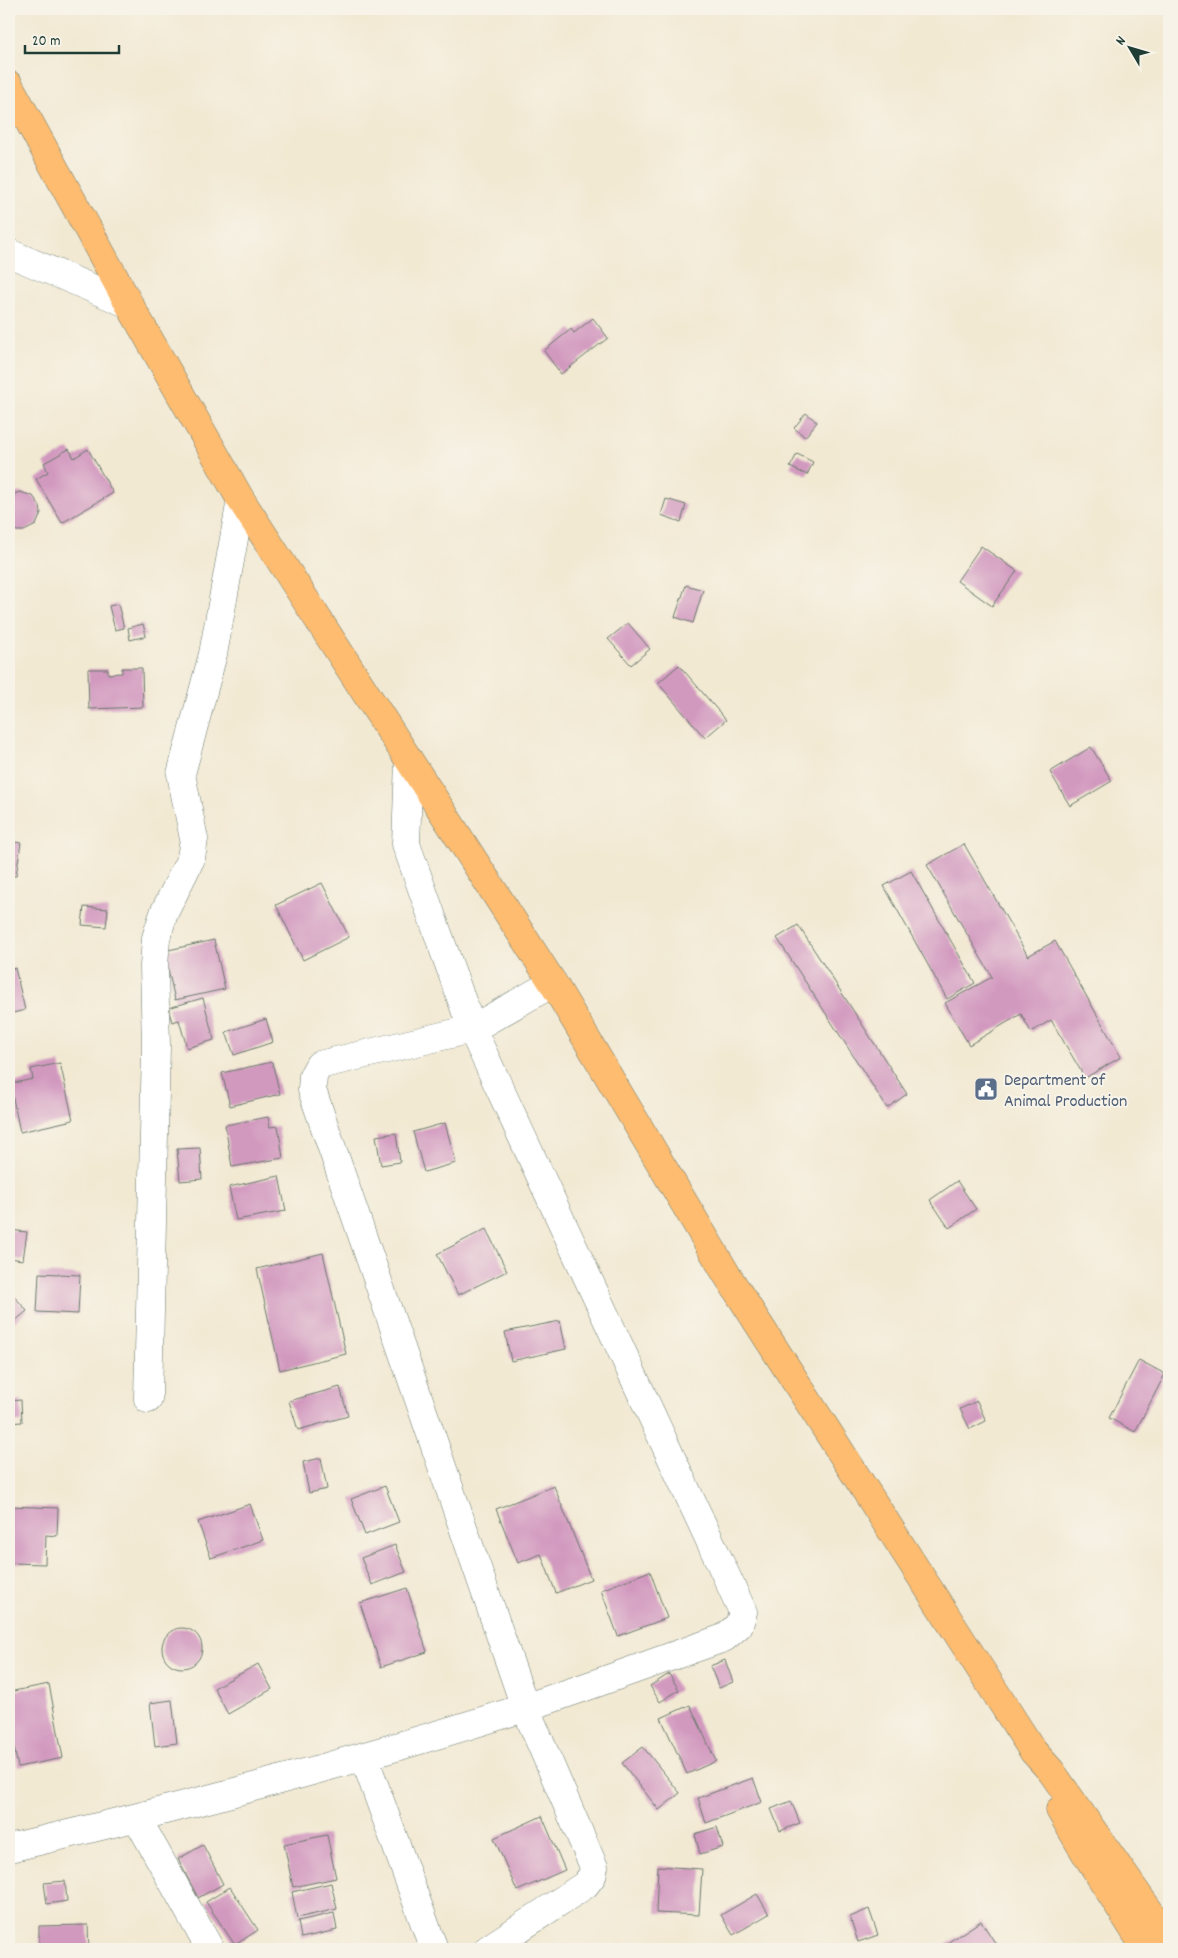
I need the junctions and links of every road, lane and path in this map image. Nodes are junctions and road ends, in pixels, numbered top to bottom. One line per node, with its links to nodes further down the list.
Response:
1 (9, 85): 3 (main road)
2 (9, 252): 3 (street)
3 (129, 304): 4 (main road)
4 (241, 500): 5 (main road); 8 (street)
5 (408, 761): 6 (main road); 7 (street)
6 (553, 983): 7 (street); 10 (main road)
7 (472, 1029): 9 (street); 9 (street)
8 (148, 1399)
9 (525, 1707): 11 (street); 17 (street)
10 (1033, 1751): 14 (main road); 18 (main road)
11 (364, 1757): 12 (street); 16 (street)
12 (137, 1818): 13 (street); 15 (street)
13 (9, 1848)
14 (1169, 1939)
15 (210, 1949)
16 (434, 1949)
17 (488, 1949)
18 (1146, 1949)

